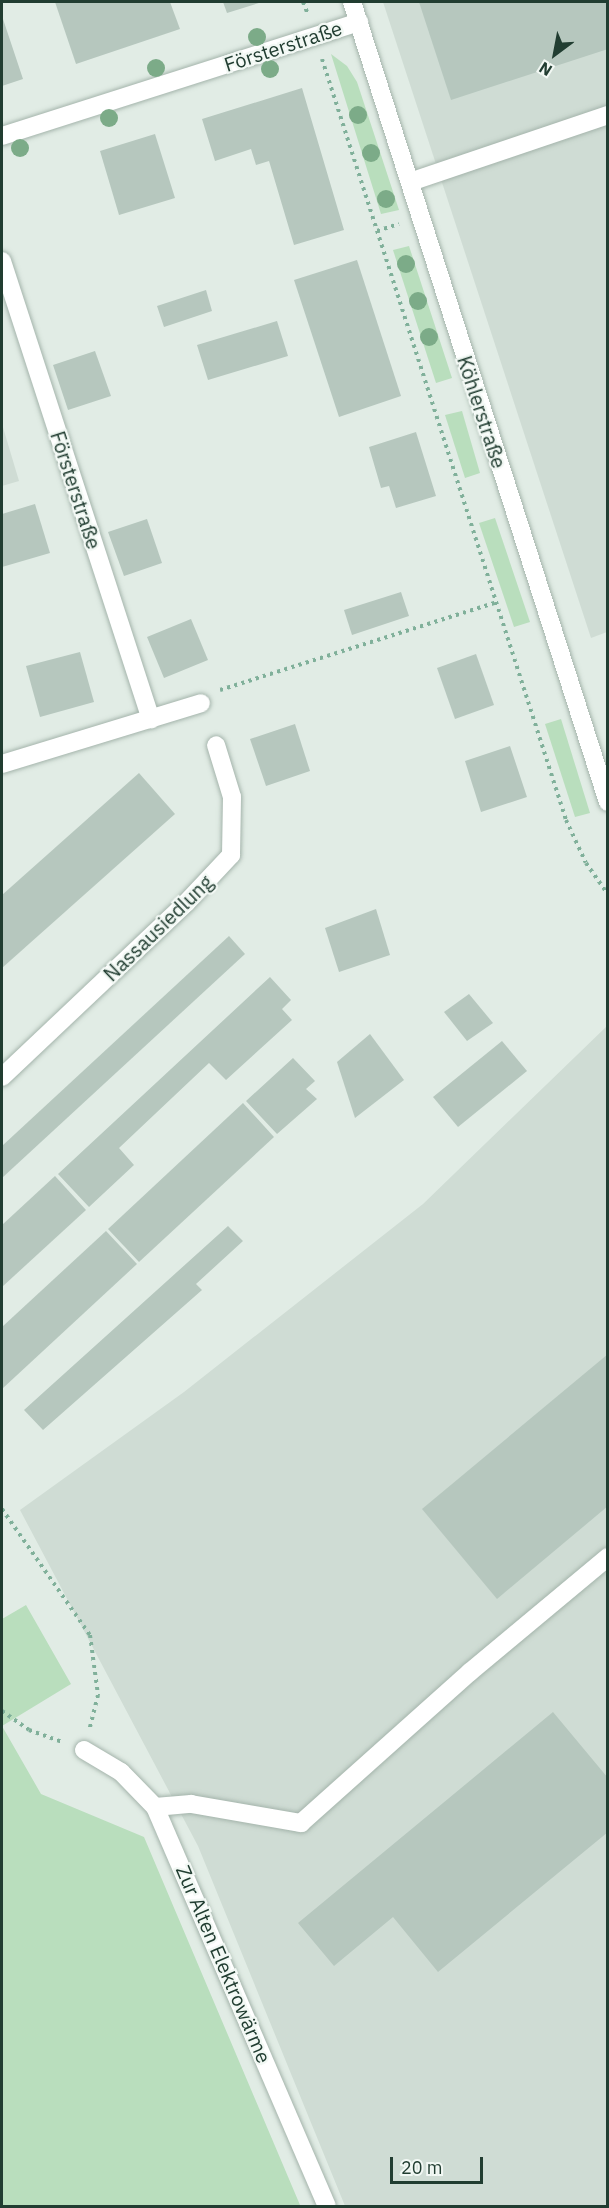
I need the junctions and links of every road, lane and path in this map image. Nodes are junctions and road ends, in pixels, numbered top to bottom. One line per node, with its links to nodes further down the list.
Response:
1 (352, 2): 2 (street, Köhlerstraße)
2 (359, 22): 3 (street, Försterstraße); 6 (street, Köhlerstraße)
3 (315, 36): 5 (street, Försterstraße); 8 (path)
4 (608, 115): 6 (street)
5 (2, 136)
6 (410, 182): 13 (street, Köhlerstraße)
7 (2, 261): 10 (street, Försterstraße)
8 (497, 602): 9 (path); 14 (path)
9 (201, 703): 10 (street)
10 (151, 719): 12 (street)
11 (216, 745): 15 (street, Nassausiedlung)
12 (2, 764)
13 (608, 802)
14 (608, 894)
15 (2, 1077)
16 (2, 1509): 19 (path)
17 (608, 1557): 20 (street)
18 (2, 1711): 19 (path)
19 (84, 1750): 20 (street, Zur Alten Elektrowärme)
20 (155, 1807): 21 (street, Zur Alten Elektrowärme)
21 (327, 2206)

